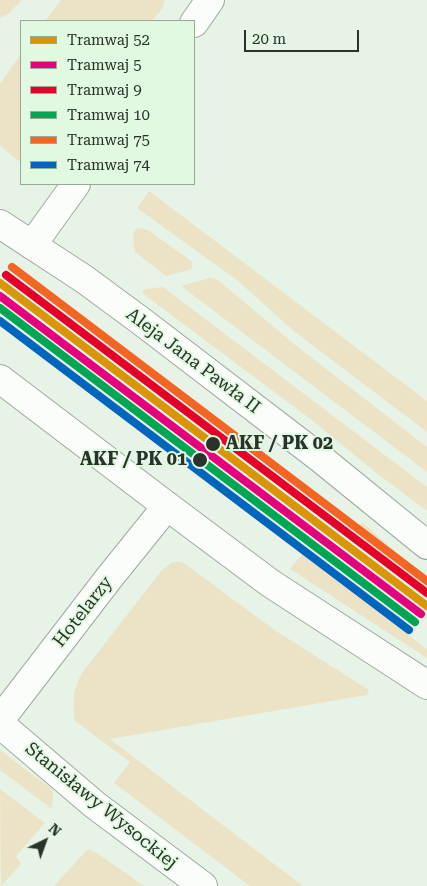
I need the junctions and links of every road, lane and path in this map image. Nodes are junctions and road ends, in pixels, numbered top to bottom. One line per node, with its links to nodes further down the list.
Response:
1 (210, 0): 2 (main road)
2 (195, 21)
3 (75, 185): 5 (main road)
4 (0, 224): 5 (main road, Aleja Jana Pawła II)
5 (32, 245): 8 (main road, Aleja Jana Pawła II)
6 (0, 378): 7 (main road)
7 (167, 506): 9 (main road); 10 (main road, Hotelarzy)
8 (427, 545)
9 (427, 685)
10 (0, 720)
11 (0, 724): 12 (main road, Stanisławy Wysockiej)
12 (203, 886)

